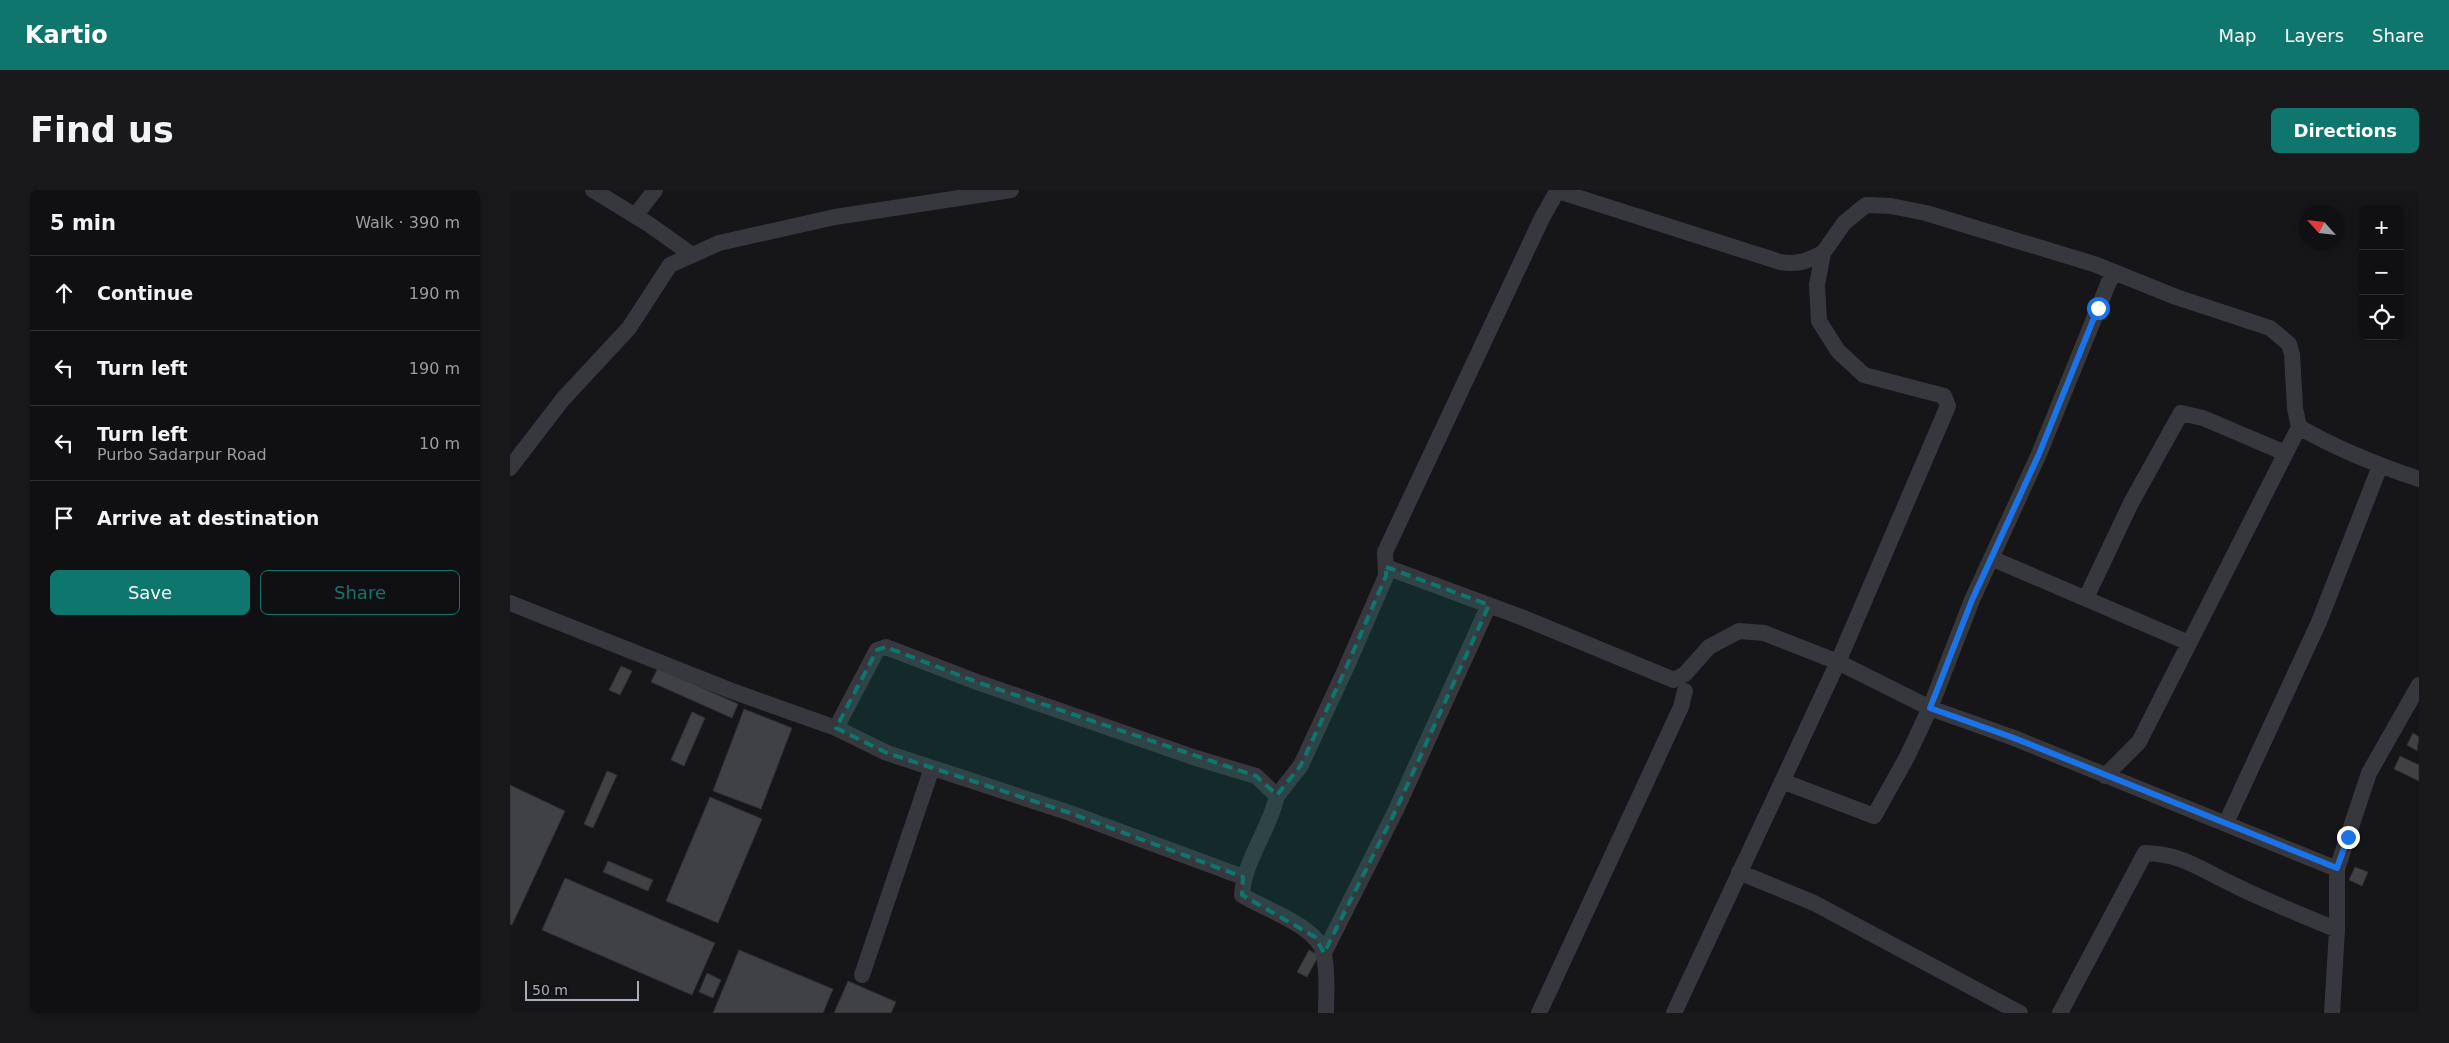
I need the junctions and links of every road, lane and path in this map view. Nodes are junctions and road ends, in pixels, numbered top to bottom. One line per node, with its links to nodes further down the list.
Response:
1 (593, 190): 4 (street)
2 (655, 190): 4 (street)
3 (1011, 190): 6 (street)
4 (635, 216): 6 (street)
5 (1823, 253): 7 (street); 14 (street); 19 (street)
6 (692, 255): 11 (street)
7 (2114, 272): 8 (street); 13 (street)
8 (2299, 427): 9 (street); 10 (street)
9 (2285, 454): 15 (street); 18 (street)
10 (2380, 466): 12 (street); 28 (street)
11 (510, 468)
12 (2419, 479)
13 (1991, 558): 15 (street); 22 (street)
14 (1386, 567): 17 (street); 27 (street)
15 (2086, 598): 18 (street)
16 (510, 603): 23 (street)
17 (1489, 605): 19 (street); 33 (street)
18 (2189, 642): 25 (street)
19 (1838, 662): 22 (street); 26 (street)
20 (2419, 685): 29 (street)
21 (1685, 692): 36 (street)
22 (1930, 708): 25 (street); 26 (street)
23 (836, 728): 24 (street); 27 (street)
24 (932, 768): 31 (street); 34 (street)
25 (2105, 776): 28 (street)
26 (1782, 781): 30 (street)
27 (1277, 796): 31 (street)
28 (2226, 823): 29 (street)
29 (2337, 868): 32 (street)
30 (1738, 872): 37 (street); 38 (street)
31 (1243, 877): 33 (street)
32 (2337, 930): 39 (street); 40 (street)
33 (1324, 953): 35 (street)
34 (862, 975)
35 (1330, 1010)
36 (1539, 1013)
37 (1674, 1013)
38 (2020, 1013)
39 (2060, 1013)
40 (2332, 1013)

